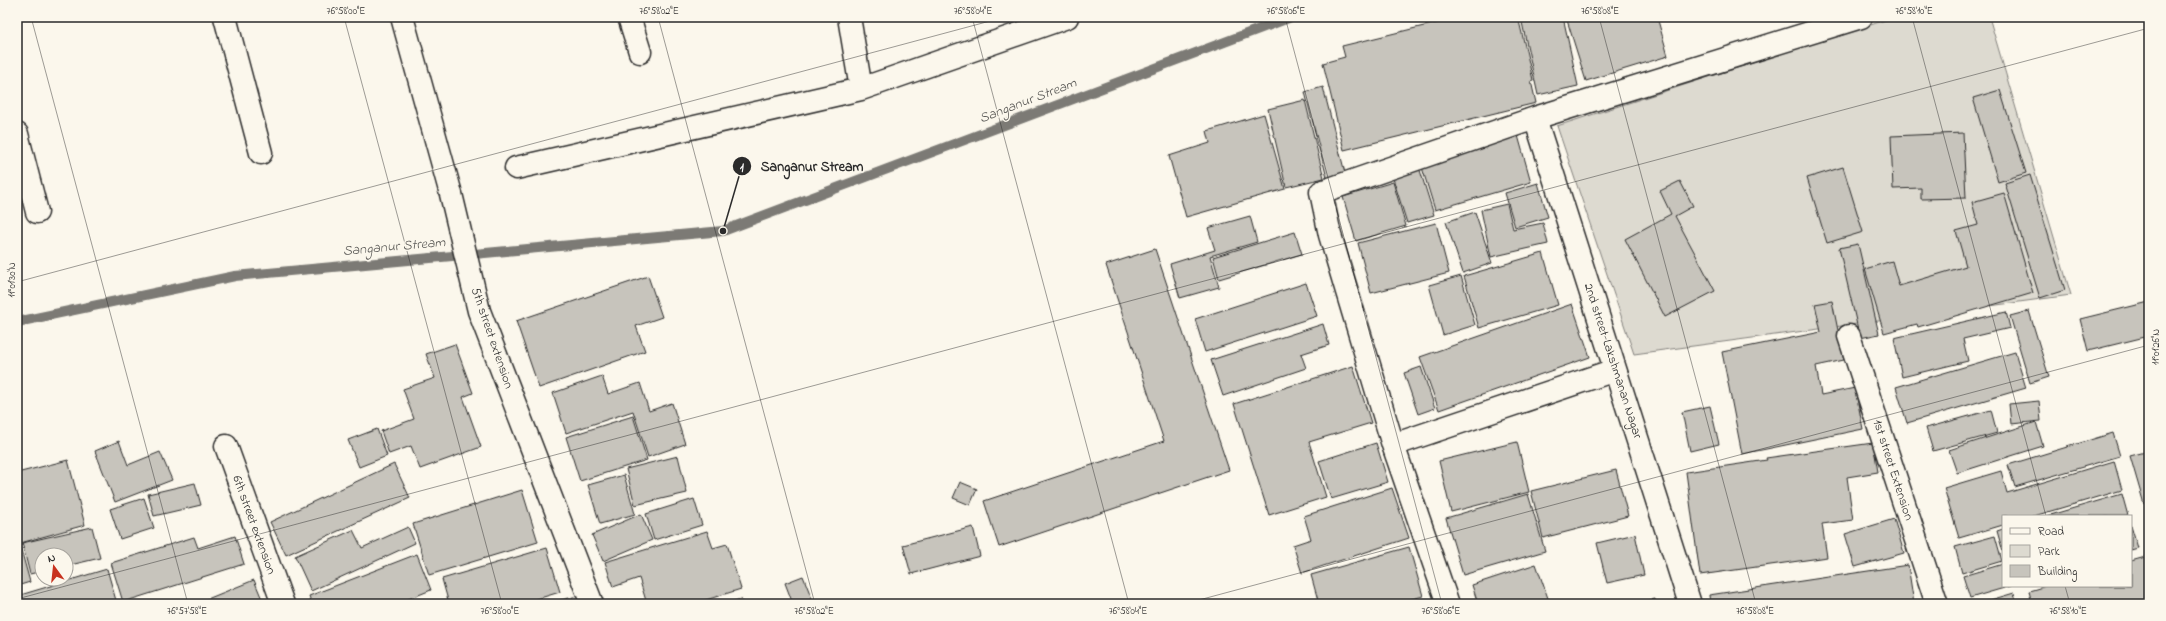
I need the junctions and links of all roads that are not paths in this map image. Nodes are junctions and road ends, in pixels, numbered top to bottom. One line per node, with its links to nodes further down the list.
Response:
1 (225, 17): 11 (street)
2 (402, 17): 19 (street, 5th street extension)
3 (629, 17): 7 (street)
4 (849, 17): 8 (street)
5 (1068, 17): 8 (street)
6 (1861, 17): 9 (street)
7 (640, 52)
8 (861, 89): 12 (street)
9 (1535, 118): 15 (street, 2nd street-Lakshmanan Nagar); 16 (street)
10 (17, 134): 13 (street)
11 (261, 152)
12 (516, 168)
13 (37, 212)
14 (1849, 336): 22 (street, 1st street Extension)
15 (1615, 370): 16 (street); 21 (street, 2nd street-Lakshmanan Nagar)
16 (1393, 445): 20 (street)
17 (226, 446): 18 (street, 6th street extension)
18 (283, 604)
19 (592, 604)
20 (1448, 604)
21 (1690, 604)
22 (1937, 604)

